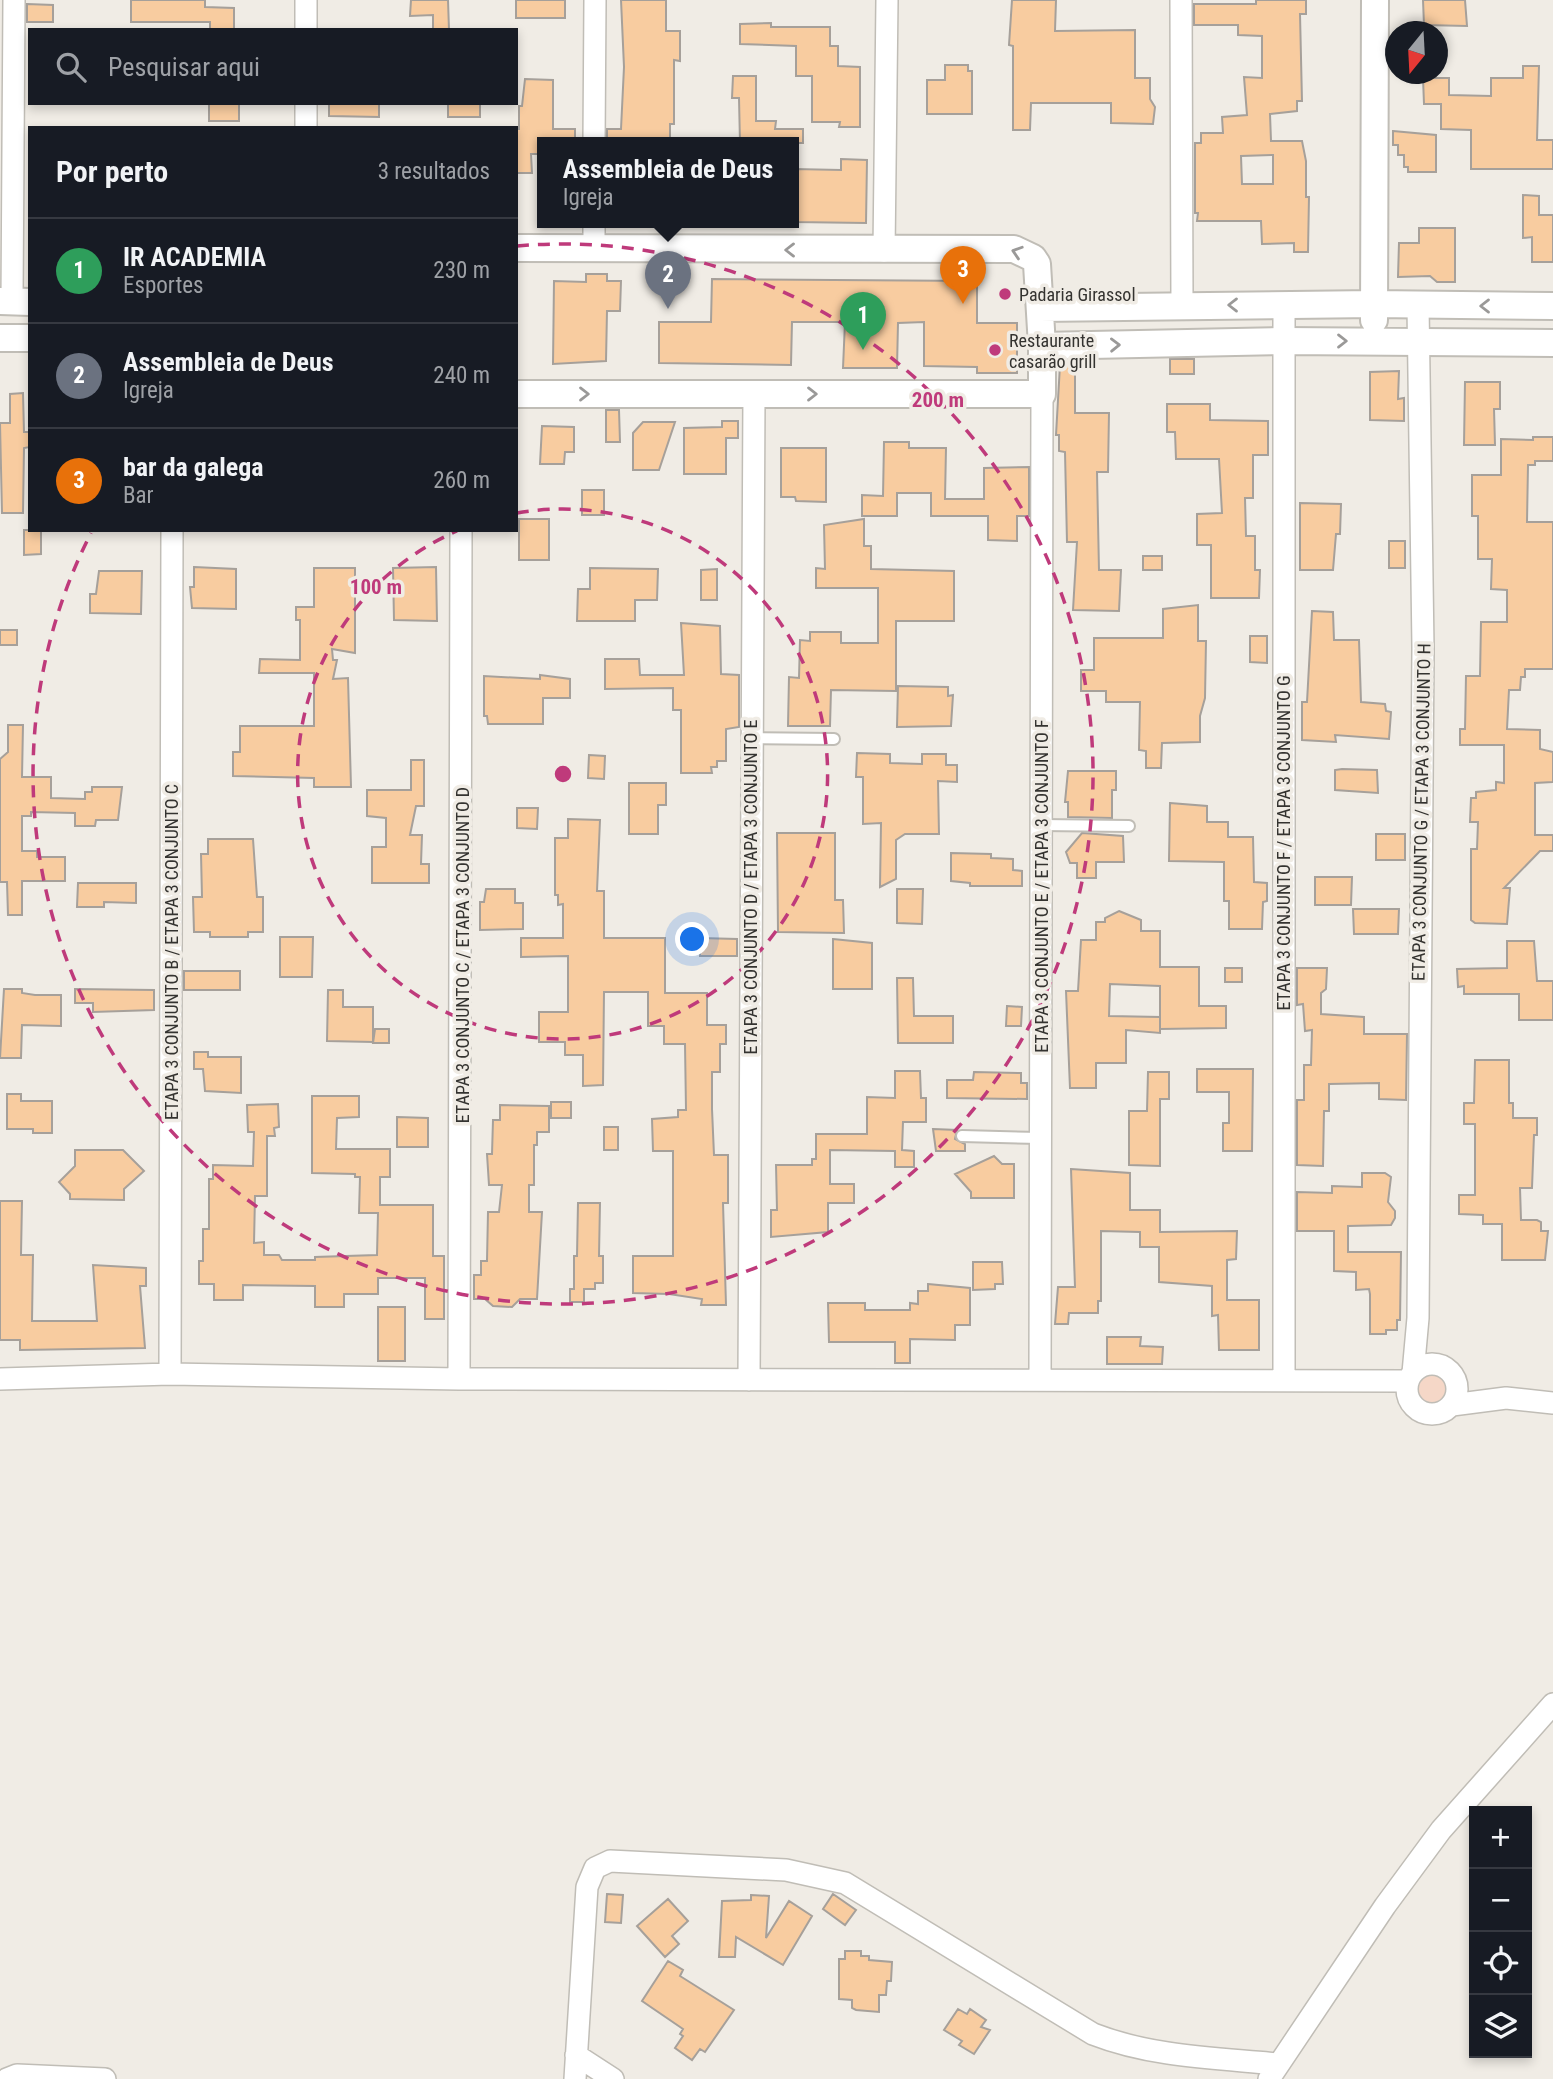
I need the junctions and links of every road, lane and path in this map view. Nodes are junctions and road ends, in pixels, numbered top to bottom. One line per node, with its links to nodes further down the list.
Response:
1 (14, 0): 14 (street)
2 (306, 0): 7 (street)
3 (595, 0): 10 (street)
4 (887, 0): 13 (street)
5 (1181, 0): 17 (street)
6 (1375, 0): 15 (street)
7 (306, 28)
8 (306, 105): 9 (street)
9 (306, 126)
10 (594, 137)
11 (594, 236): 12 (street); 13 (street, one-way to 11)
12 (518, 248)
13 (884, 251): 20 (street, one-way to 13)
14 (14, 301)
15 (1374, 304): 16 (street); 18 (street); 24 (street)
16 (1284, 305): 17 (street, one-way to 17); 23 (street, ETAPA 3 CONJUNTO F / ETAPA 3 CONJUNTO G)
17 (1182, 306): 20 (street)
18 (1418, 306): 19 (street, one-way to 18); 25 (street, ETAPA 3 CONJUNTO G / ETAPA 3 CONJUNTO H)
19 (1553, 306)
20 (1040, 308): 27 (street)
21 (0, 338): 22 (street)
22 (28, 338)
23 (1283, 341): 24 (street, one-way to 24); 27 (street, one-way to 23); 47 (street, ETAPA 3 CONJUNTO F / ETAPA 3 CONJUNTO G)
24 (1374, 341): 25 (street)
25 (1418, 342): 26 (street); 39 (street, ETAPA 3 CONJUNTO G / ETAPA 3 CONJUNTO H)
26 (1553, 343)
27 (1042, 346): 30 (street)
28 (518, 394): 29 (street, one-way to 29)
29 (754, 394): 30 (street, one-way to 30); 33 (street, ETAPA 3 CONJUNTO D / ETAPA 3 CONJUNTO E)
30 (1042, 394): 35 (street, ETAPA 3 CONJUNTO E / ETAPA 3 CONJUNTO F)
31 (172, 532): 41 (street, ETAPA 3 CONJUNTO B / ETAPA 3 CONJUNTO C)
32 (461, 532): 45 (street, ETAPA 3 CONJUNTO C / ETAPA 3 CONJUNTO D)
33 (751, 738): 34 (lane); 46 (street, ETAPA 3 CONJUNTO D / ETAPA 3 CONJUNTO E)
34 (834, 738)
35 (1041, 825): 36 (lane); 38 (street, ETAPA 3 CONJUNTO E / ETAPA 3 CONJUNTO F)
36 (1129, 827)
37 (962, 1136): 38 (lane)
38 (1040, 1138): 44 (street, ETAPA 3 CONJUNTO E / ETAPA 3 CONJUNTO F)
39 (1418, 1318): 40 (street); 42 (street, ETAPA 3 CONJUNTO G / ETAPA 3 CONJUNTO H)
40 (1448, 1371): 42 (street); 48 (street); 50 (street)
41 (170, 1374): 43 (street); 45 (street)
42 (1410, 1377): 47 (street); 50 (street)
43 (0, 1378)
44 (1040, 1378): 46 (street); 47 (street)
45 (459, 1379): 46 (street)
46 (749, 1380)
47 (1284, 1381)
48 (1506, 1398): 49 (street); 50 (street)
49 (1553, 1403)
50 (1452, 1405)
51 (1553, 1704): 53 (street)
52 (576, 2055): 53 (street); 56 (street); 57 (street)
53 (1273, 2072)
54 (7, 2079): 55 (street)
55 (105, 2079)
56 (575, 2079)
57 (612, 2079)

